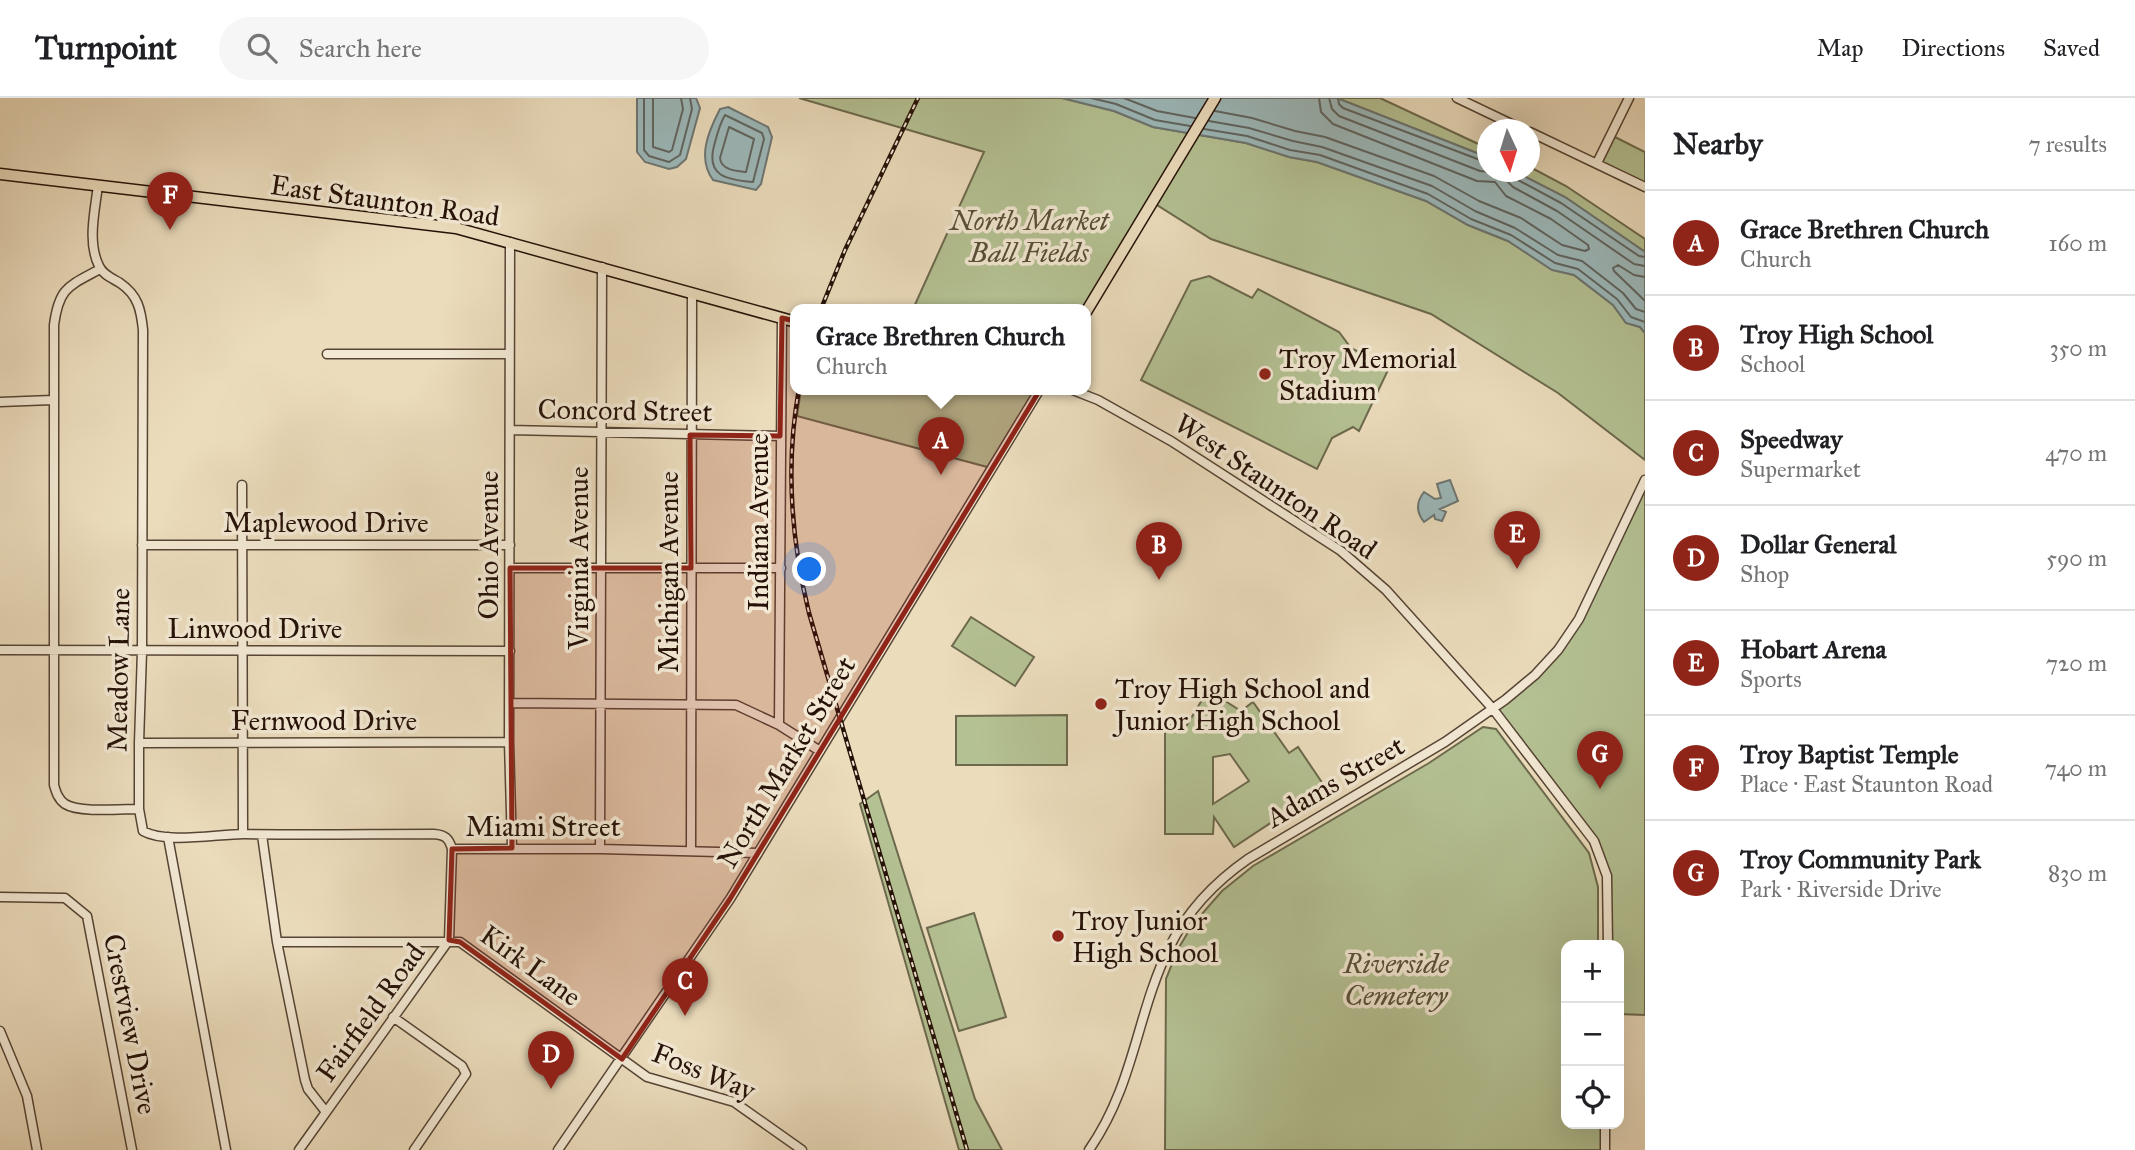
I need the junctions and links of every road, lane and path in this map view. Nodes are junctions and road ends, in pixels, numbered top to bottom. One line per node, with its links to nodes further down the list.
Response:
1 (1215, 98): 14 (main road)
2 (1457, 98): 4 (street)
3 (1629, 98): 6 (street)
4 (1501, 119)
5 (1540, 137): 6 (street)
6 (1597, 163): 9 (street)
7 (0, 174): 8 (main road, East Staunton Road)
8 (98, 185): 10 (main road, East Staunton Road); 12 (street)
9 (1645, 187)
10 (510, 242): 11 (main road, East Staunton Road); 18 (street, Ohio Avenue)
11 (602, 267): 13 (main road, East Staunton Road); 24 (street, Virginia Avenue)
12 (100, 269): 21 (street); 30 (street, Meadow Lane)
13 (692, 293): 15 (main road, East Staunton Road); 25 (street, Michigan Avenue)
14 (1091, 304)
15 (782, 318): 16 (main road, East Staunton Road); 26 (street, Indiana Avenue)
16 (790, 320)
17 (327, 354): 18 (street)
18 (508, 354): 23 (street, Ohio Avenue)
19 (1036, 395): 49 (street, North Market Street)
20 (1085, 395): 44 (street, West Staunton Road)
21 (52, 400): 22 (street); 37 (street)
22 (0, 402)
23 (510, 430): 24 (street, Concord Street); 31 (street, Ohio Avenue)
24 (601, 432): 25 (street, Concord Street); 33 (street, Virginia Avenue)
25 (690, 435): 26 (street, Concord Street); 34 (street, Michigan Avenue)
26 (780, 436): 35 (street, Indiana Avenue)
27 (1645, 480): 44 (street, Adams Street)
28 (242, 485): 29 (street)
29 (242, 544): 30 (street, Maplewood Drive); 31 (street, Maplewood Drive); 39 (street)
30 (142, 545): 38 (street, Meadow Lane)
31 (510, 545): 32 (street, Ohio Avenue)
32 (510, 568): 33 (street); 40 (street, Ohio Avenue)
33 (601, 568): 34 (street); 42 (street, Virginia Avenue)
34 (691, 568): 35 (street); 43 (street, Michigan Avenue)
35 (781, 568): 45 (street, Indiana Avenue)
36 (0, 650): 37 (street, Linwood Drive)
37 (52, 650): 38 (street, Linwood Drive); 50 (street)
38 (142, 651): 39 (street, Linwood Drive); 48 (street, Meadow Lane)
39 (244, 651): 40 (street, Linwood Drive); 46 (street)
40 (510, 651): 41 (street, Ohio Avenue)
41 (510, 703): 42 (street); 47 (street, Ohio Avenue)
42 (600, 704): 43 (street); 56 (street, Virginia Avenue)
43 (691, 704): 45 (street); 57 (street, Michigan Avenue)
44 (1493, 709): 61 (street, West Staunton Road); 75 (street, Adams Street)
45 (779, 725): 49 (street)
46 (242, 742): 47 (street, Fernwood Drive); 48 (street, Fernwood Drive); 51 (street)
47 (509, 742): 54 (street, Ohio Avenue)
48 (139, 743): 50 (street, Meadow Lane)
49 (820, 751): 58 (street, North Market Street)
50 (139, 809): 53 (street, Meadow Lane)
51 (243, 834): 52 (street, Miami Street); 53 (street, Miami Street)
52 (262, 835): 55 (street, Miami Street); 62 (street)
53 (168, 837): 70 (street)
54 (512, 848): 55 (street, Miami Street); 56 (street, Miami Street)
55 (452, 849): 60 (street, Fairfield Road)
56 (600, 849): 57 (street, Miami Street)
57 (691, 851): 58 (street, Miami Street)
58 (758, 853): 65 (street, North Market Street)
59 (0, 897): 69 (street, Crestview Drive)
60 (449, 940): 62 (street, Kirk Lane); 63 (street, Fairfield Road); 65 (street, Kirk Lane)
61 (1608, 940)
62 (277, 942): 66 (street)
63 (393, 1017): 66 (street, Fairfield Road); 72 (street)
64 (0, 1031): 68 (street)
65 (622, 1059): 73 (street, North Market Street); 74 (street, Foss Way)
66 (326, 1112): 71 (street, Fairfield Road)
67 (1605, 1129): 76 (street)
68 (37, 1150)
69 (132, 1150)
70 (226, 1150)
71 (299, 1150)
72 (414, 1150)
73 (558, 1150)
74 (802, 1150)
75 (1089, 1150)
76 (1605, 1150)

